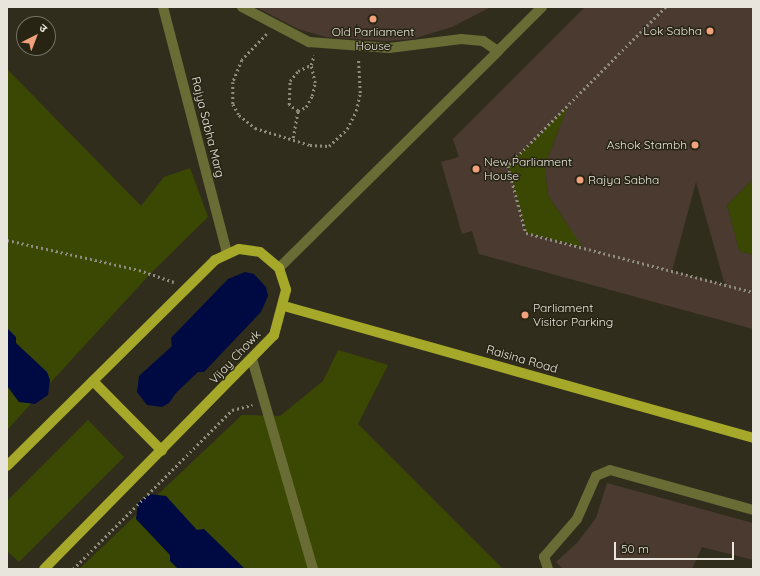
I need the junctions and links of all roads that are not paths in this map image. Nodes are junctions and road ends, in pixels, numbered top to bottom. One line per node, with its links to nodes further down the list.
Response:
1 (163, 7): 5 (lane, Rajya Sabha Marg)
2 (242, 7): 4 (lane)
3 (542, 7): 4 (lane)
4 (498, 50): 6 (lane)
5 (227, 252): 6 (main road); 9 (main road)
6 (279, 268): 7 (main road, Vijay Chowk)
7 (284, 306): 8 (main road, Vijay Chowk); 10 (main road, Raisina Road)
8 (252, 359): 11 (main road, Vijay Chowk); 15 (lane)
9 (93, 381): 11 (main road); 12 (main road)
10 (753, 438)
11 (162, 451): 14 (main road, Vijay Chowk)
12 (7, 466)
13 (753, 510): 16 (lane)
14 (44, 569)
15 (312, 569)
16 (548, 569)

